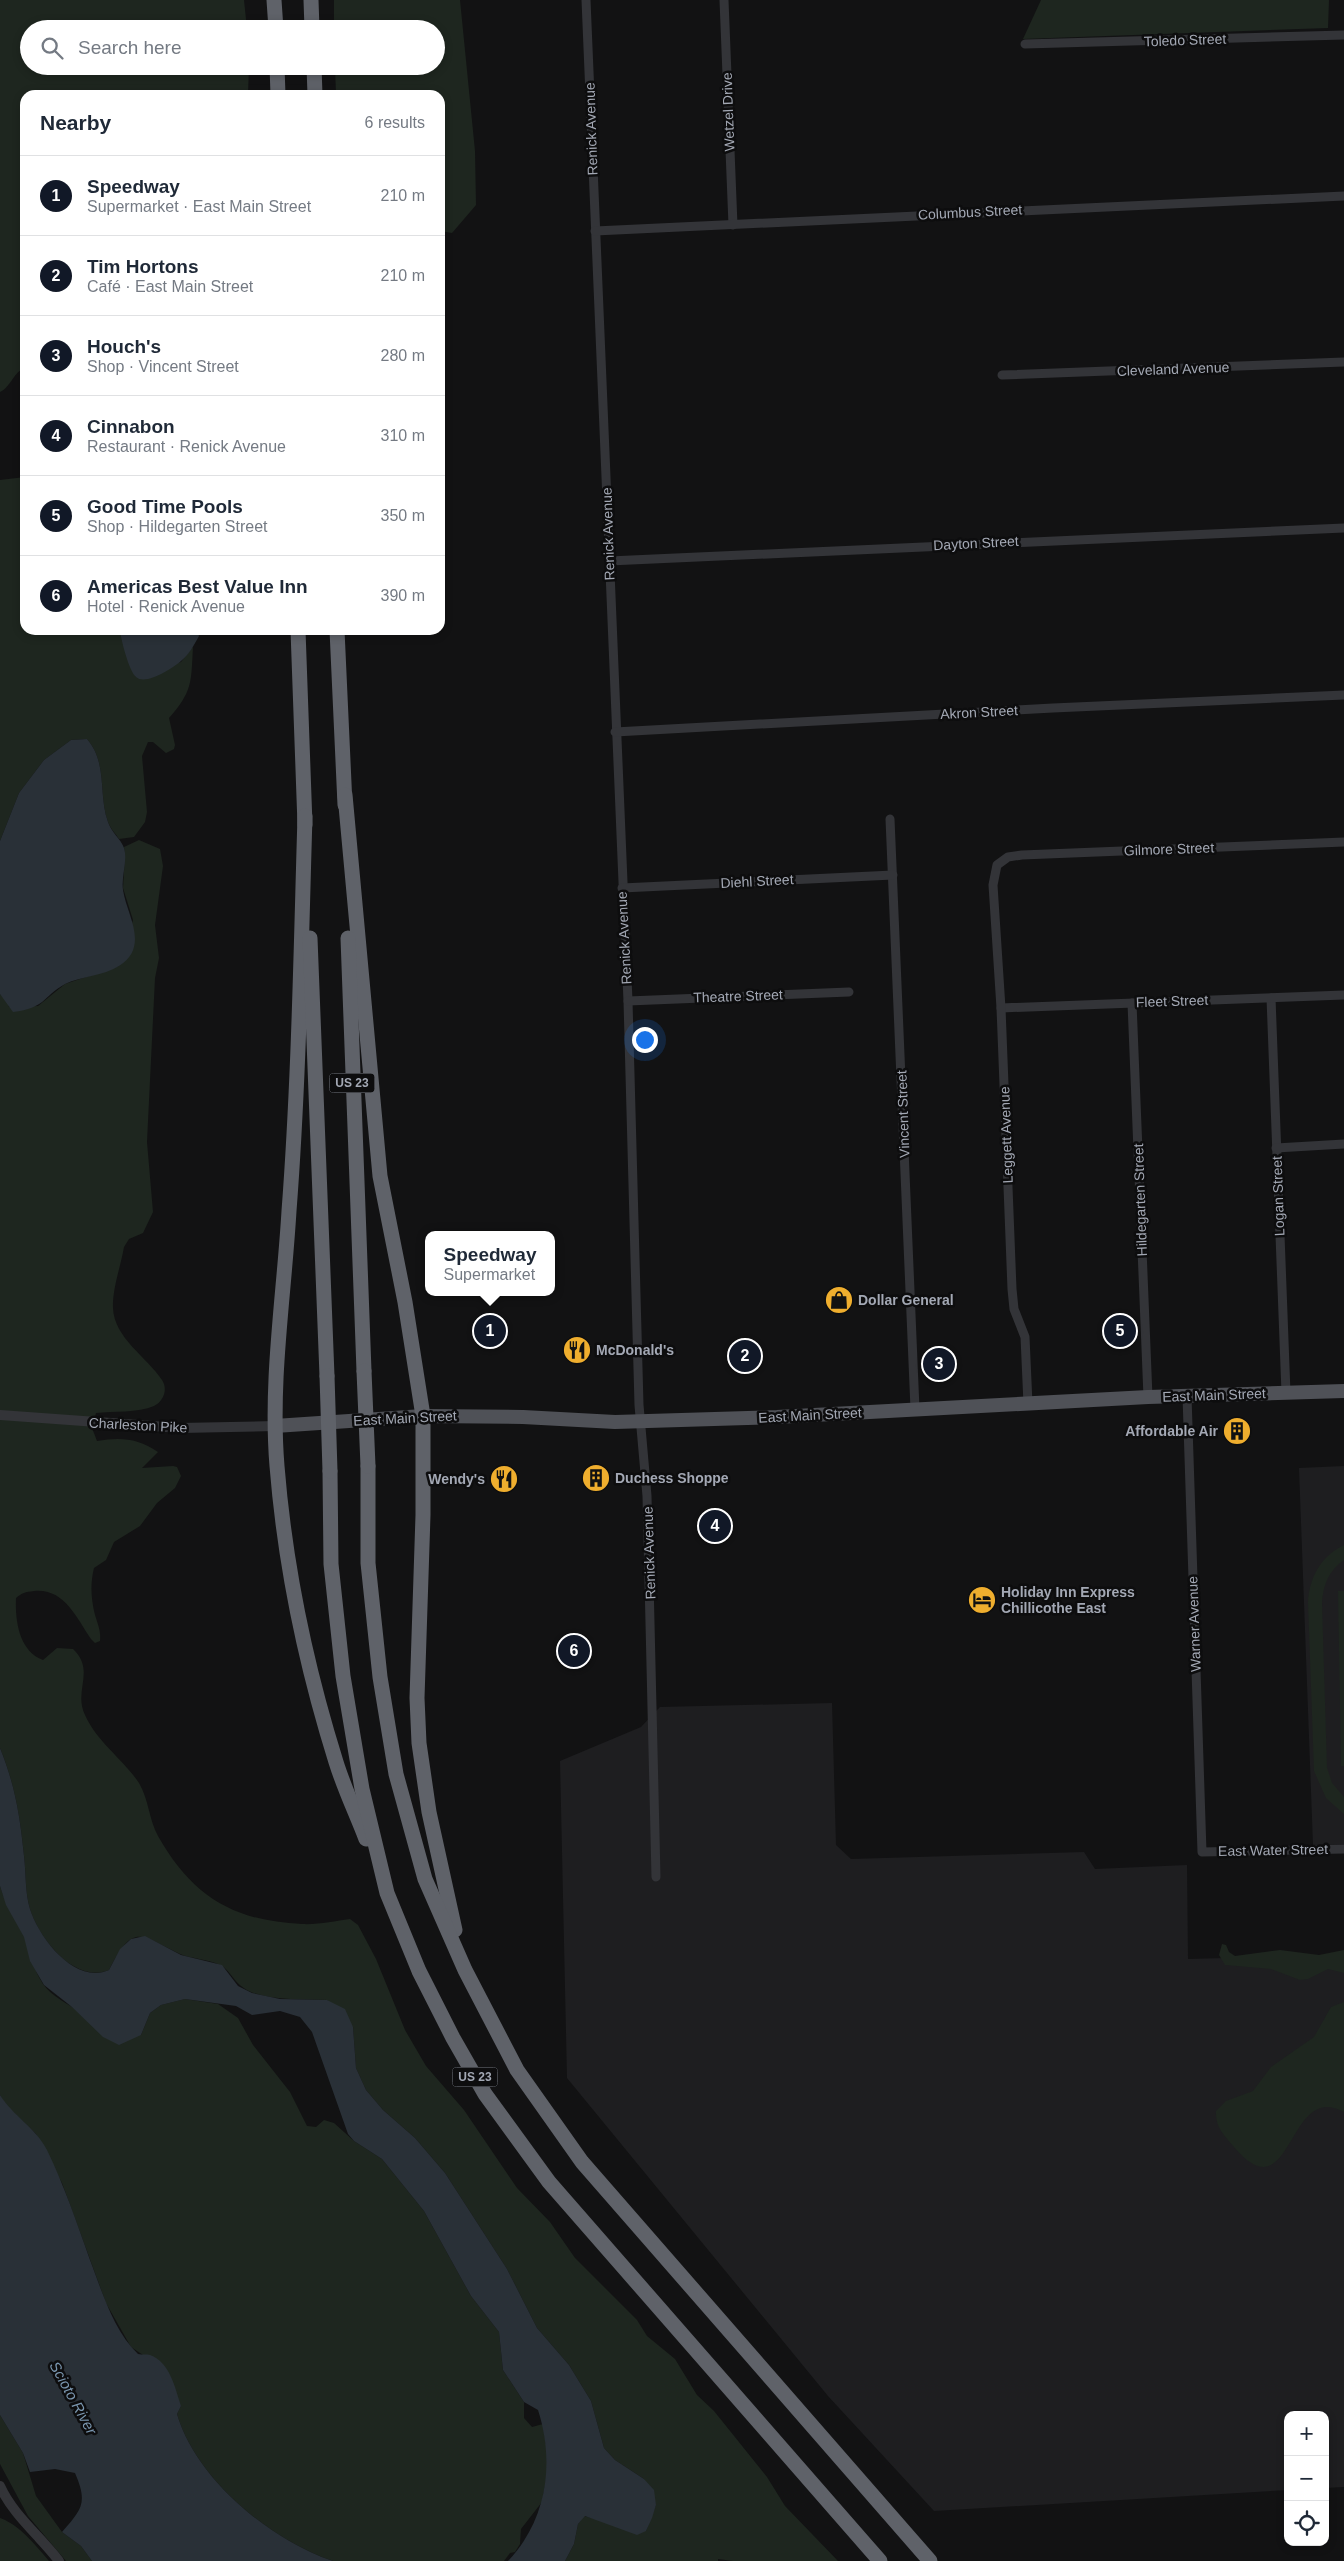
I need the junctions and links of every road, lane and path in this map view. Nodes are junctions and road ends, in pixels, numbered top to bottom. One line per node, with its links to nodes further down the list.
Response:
1 (274, 0): 5 (highway)
2 (311, 0): 6 (highway)
3 (586, 0): 15 (street, Renick Avenue)
4 (724, 0): 14 (street, Wetzel Drive)
5 (275, 20)
6 (312, 20)
7 (1344, 35): 8 (street, Toledo Street)
8 (1025, 44)
9 (277, 75): 11 (highway)
10 (314, 75): 12 (highway)
11 (278, 90)
12 (315, 90)
13 (1344, 196): 14 (street, Columbus Street)
14 (733, 225): 15 (street, Columbus Street)
15 (596, 231): 19 (street, Renick Avenue)
16 (1344, 362): 17 (street, Cleveland Avenue)
17 (1002, 375)
18 (1344, 528): 19 (street, Dayton Street)
19 (609, 561): 23 (street, Renick Avenue)
20 (298, 635): 25 (highway, US 23)
21 (337, 635): 24 (highway, US 23)
22 (1344, 695): 23 (street, Akron Street)
23 (615, 732): 30 (street, Renick Avenue)
24 (344, 795): 46 (highway); 53 (highway, US 23, bridge)
25 (305, 816): 48 (highway); 52 (highway, US 23, bridge)
26 (890, 818): 29 (street, Vincent Street)
27 (1344, 842): 28 (street, Gilmore Street)
28 (997, 865): 36 (street, Leggett Avenue)
29 (893, 874): 30 (street, Diehl Street); 44 (street, Vincent Street)
30 (622, 888): 34 (street, Renick Avenue)
31 (849, 992): 34 (street, Theatre Street)
32 (1344, 995): 33 (street, Fleet Street)
33 (1271, 998): 35 (street, Fleet Street); 38 (street, Logan Street)
34 (628, 1001): 47 (street, Renick Avenue)
35 (1132, 1003): 36 (street, Fleet Street); 42 (street, Hildegarten Street)
36 (1001, 1008): 43 (street, Leggett Avenue)
37 (1344, 1144): 38 (street)
38 (1276, 1148): 40 (street, Logan Street)
39 (1344, 1390): 40 (main road, East Main Street)
40 (1286, 1393): 41 (main road, East Main Street)
41 (1188, 1396): 42 (main road, East Main Street); 50 (street, Warner Avenue)
42 (1148, 1398): 43 (main road, East Main Street)
43 (1028, 1404): 44 (main road, East Main Street)
44 (915, 1409): 47 (main road, East Main Street)
45 (0, 1415): 48 (street, Charleston Pike)
46 (423, 1416): 47 (main road, East Main Street); 48 (main road, East Main Street); 53 (highway)
47 (641, 1422): 51 (street, Renick Avenue)
48 (275, 1426): 52 (highway)
49 (1344, 1849): 50 (street, East Water Street)
50 (1202, 1852)
51 (656, 1876)
52 (387, 1893): 57 (highway, US 23)
53 (465, 1970): 58 (highway, US 23)
54 (0, 2486): 55 (street)
55 (2, 2497): 56 (street)
56 (59, 2561)
57 (880, 2561)
58 (930, 2561)

